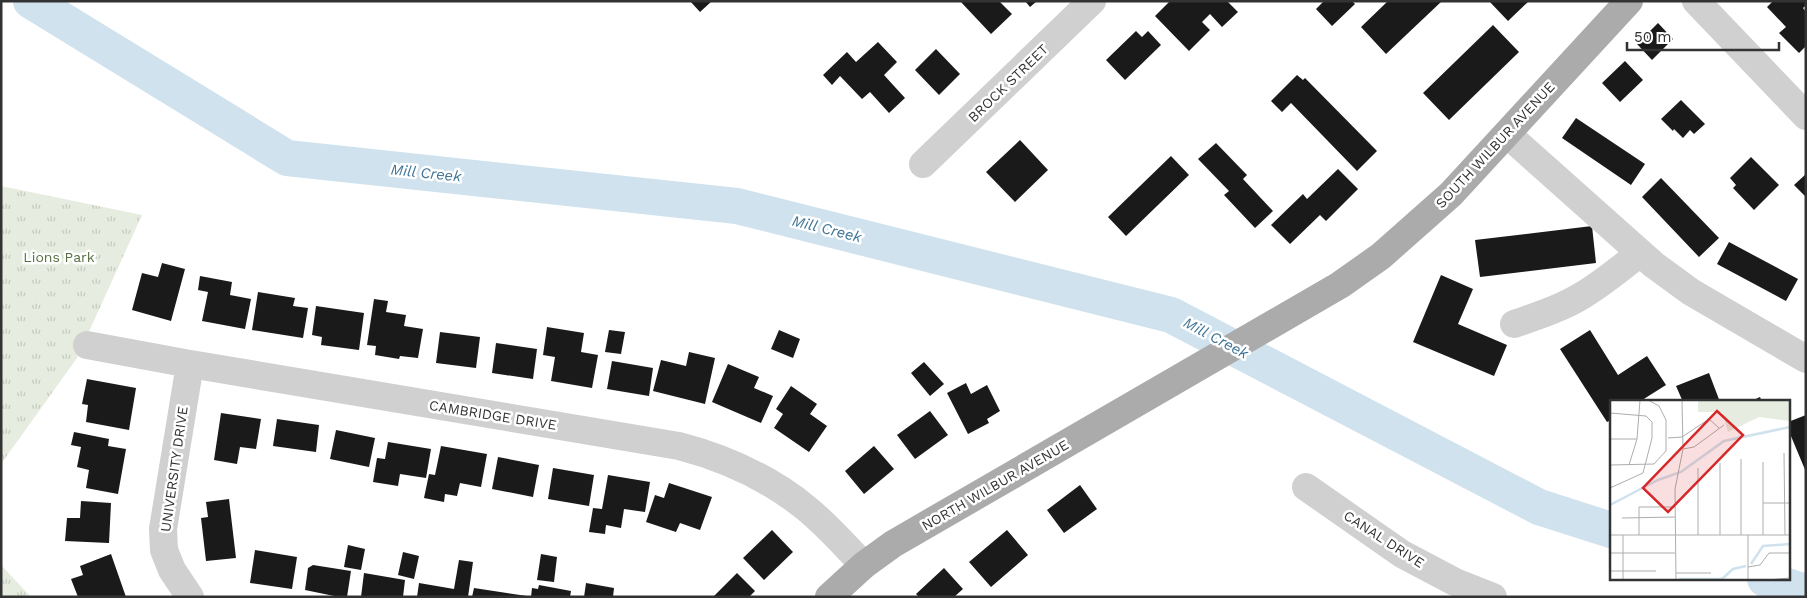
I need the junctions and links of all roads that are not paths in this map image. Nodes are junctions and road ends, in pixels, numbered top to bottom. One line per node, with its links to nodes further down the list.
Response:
1 (1092, 1): 6 (street, BROCK STREET)
2 (1629, 1): 5 (main road, SOUTH WILBUR AVENUE)
3 (1696, 1): 4 (street)
4 (1806, 116)
5 (1507, 134): 7 (street); 12 (main road, SOUTH WILBUR AVENUE)
6 (923, 164)
7 (1640, 253): 8 (street); 10 (street)
8 (1514, 324)
9 (87, 345): 11 (street, CAMBRIDGE DRIVE)
10 (1806, 360)
11 (190, 364): 14 (street, CAMBRIDGE DRIVE); 15 (street, UNIVERSITY DRIVE)
12 (1169, 384): 14 (main road, NORTH WILBUR AVENUE)
13 (1306, 487): 17 (street, CANAL DRIVE)
14 (864, 565): 16 (main road, NORTH WILBUR AVENUE)
15 (190, 597)
16 (829, 597)
17 (1493, 597)

